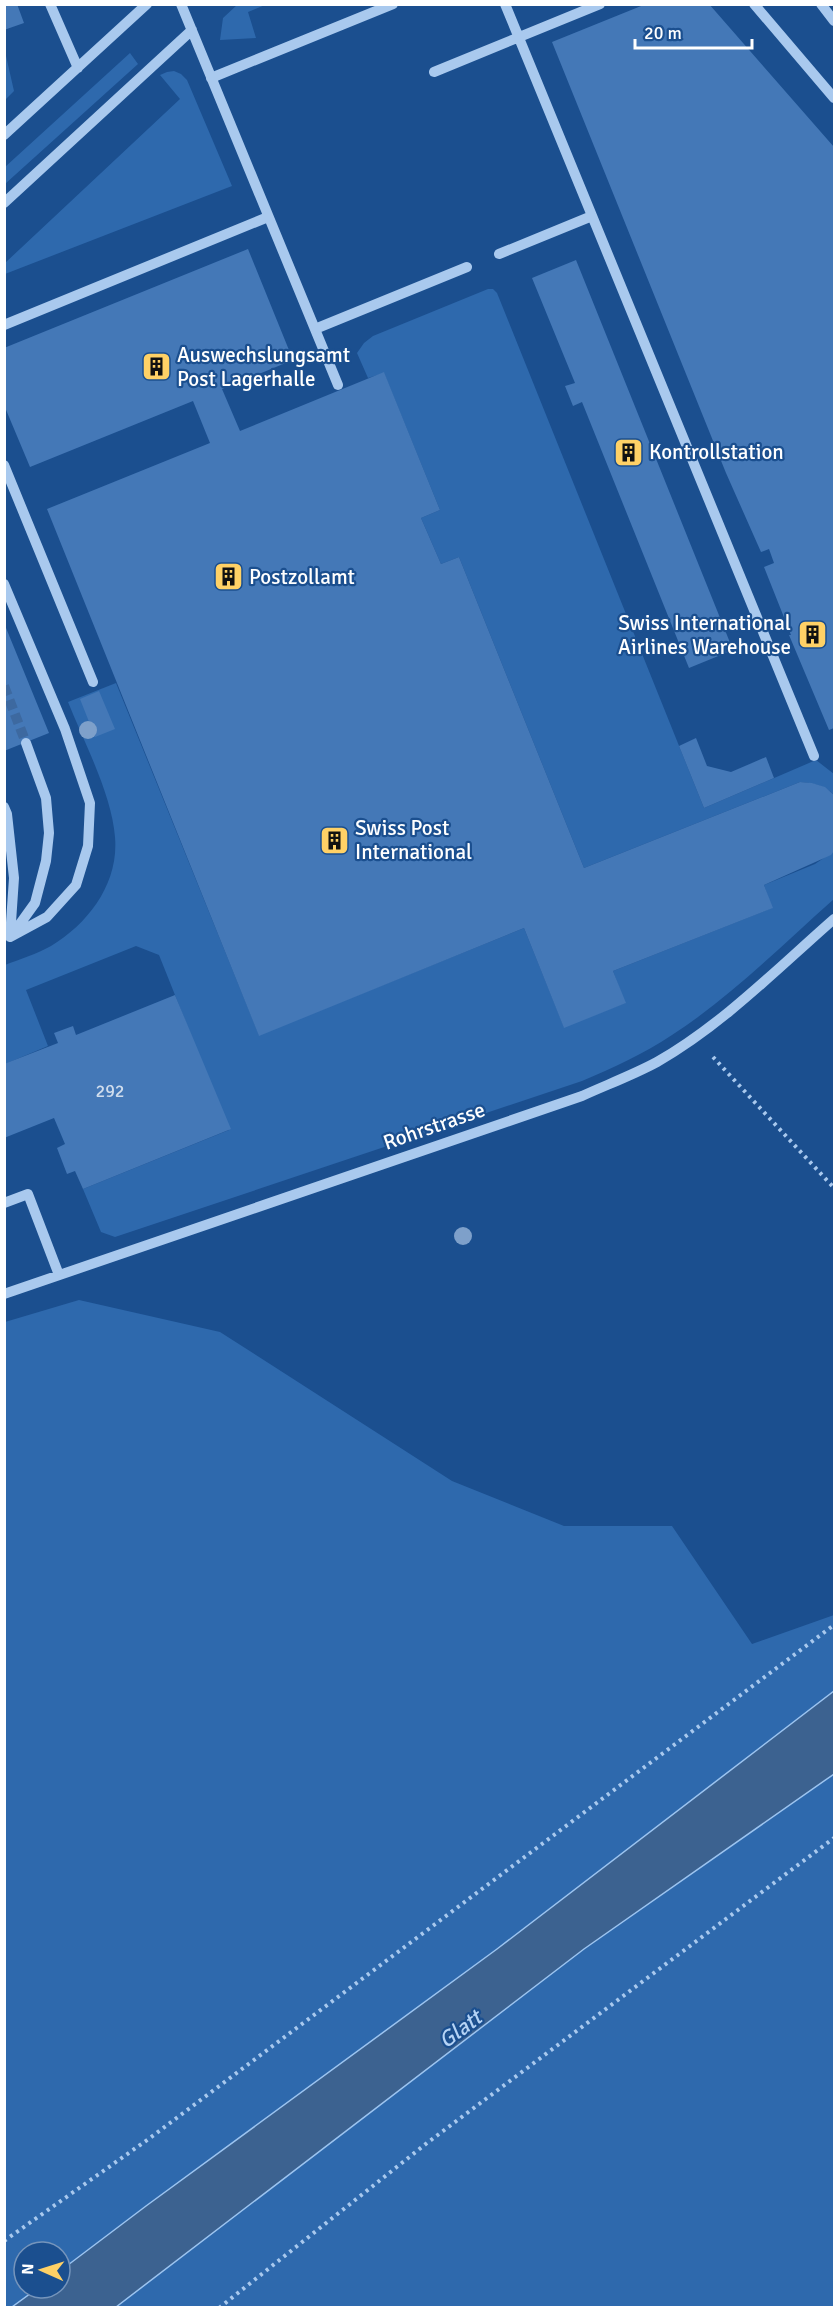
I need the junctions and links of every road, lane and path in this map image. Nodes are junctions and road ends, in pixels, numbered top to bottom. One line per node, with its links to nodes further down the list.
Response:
1 (50, 4): 12 (lane)
2 (147, 4): 12 (lane)
3 (181, 4): 10 (lane)
4 (393, 4): 14 (lane)
5 (505, 4): 11 (lane)
6 (600, 4): 11 (lane)
7 (754, 4): 15 (lane)
8 (821, 4): 9 (lane)
9 (834, 21)
10 (192, 30): 14 (lane); 17 (lane)
11 (518, 38): 13 (lane); 18 (lane)
12 (78, 68): 16 (lane)
13 (434, 72)
14 (211, 78): 19 (lane)
15 (834, 98)
16 (4, 135)
17 (4, 203)
18 (592, 216): 20 (lane); 29 (lane)
19 (268, 217): 22 (lane); 23 (lane)
20 (499, 254)
21 (467, 267): 23 (lane)
22 (4, 325)
23 (315, 329): 24 (lane)
24 (338, 385)
25 (4, 465): 27 (lane)
26 (4, 584): 32 (lane)
27 (93, 682)
28 (26, 743): 32 (lane)
29 (814, 756)
30 (4, 807): 32 (lane)
31 (834, 919): 33 (lane, Rohrstrasse)
32 (7, 939)
33 (695, 1037): 34 (path); 36 (lane, Rohrstrasse)
34 (834, 1188)
35 (4, 1203): 36 (lane)
36 (58, 1275): 37 (lane, Rohrstrasse)
37 (4, 1294)
38 (834, 1625): 40 (path)
39 (834, 1838): 41 (path)
40 (4, 2241)
41 (219, 2307)

